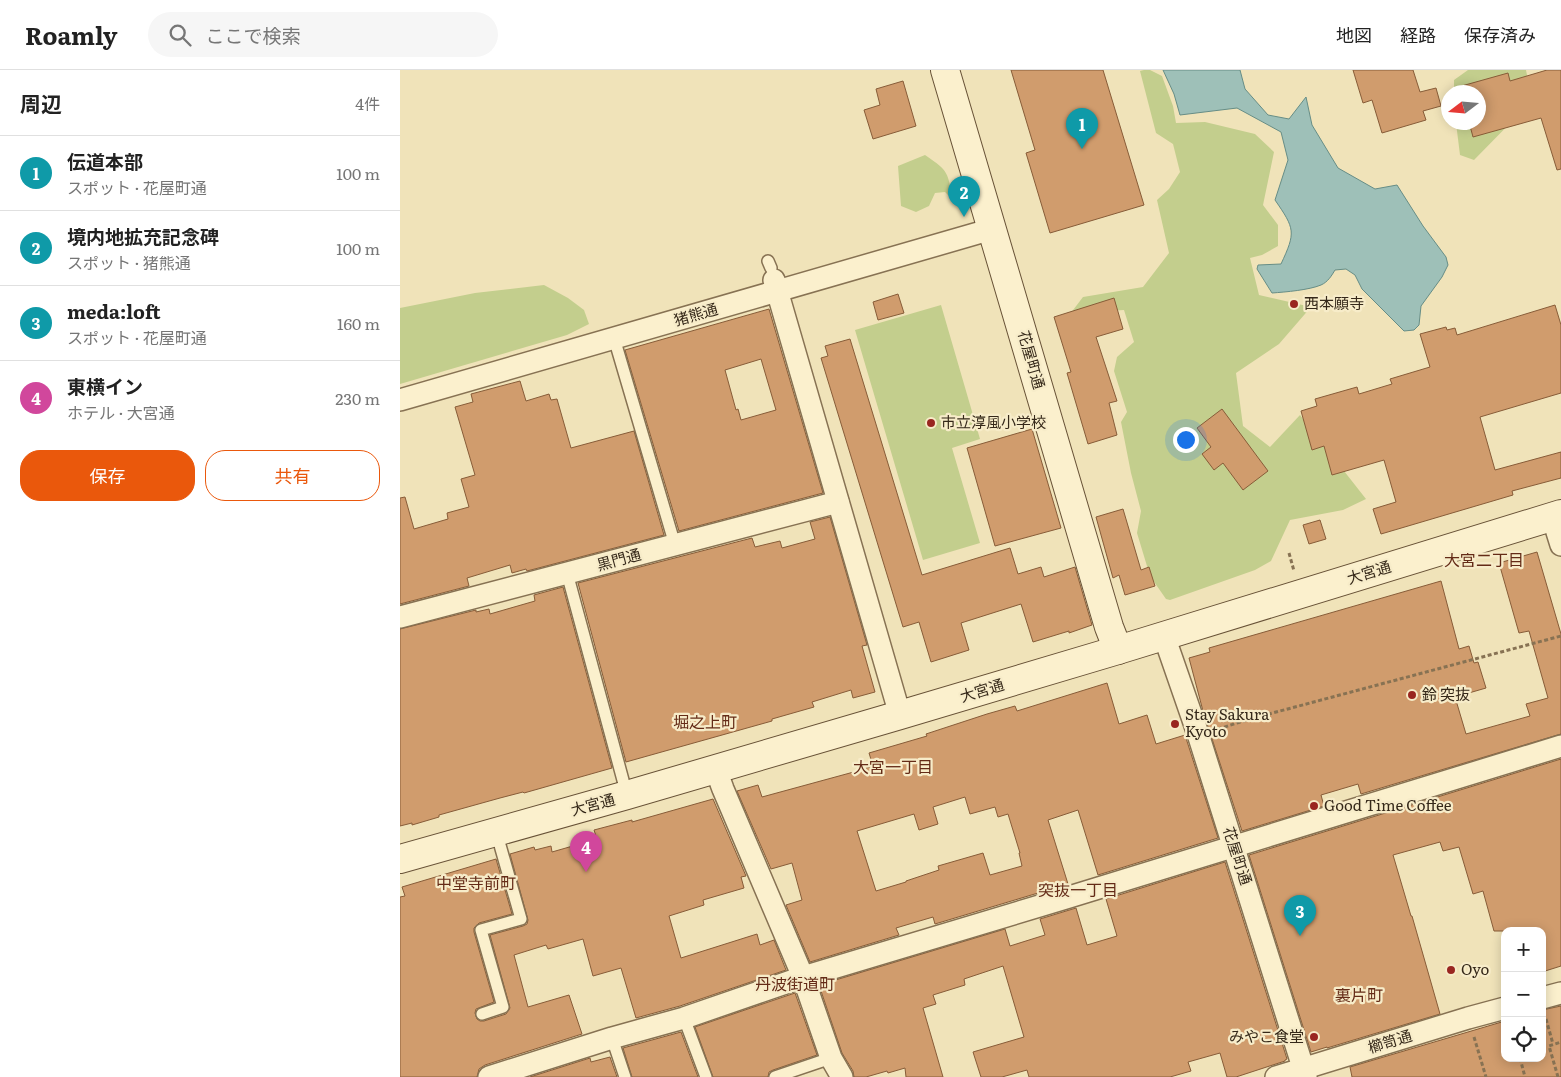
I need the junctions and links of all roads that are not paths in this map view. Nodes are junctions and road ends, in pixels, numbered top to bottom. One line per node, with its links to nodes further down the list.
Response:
1 (945, 70): 2 (street, 花屋町通)
2 (992, 229): 3 (street, 猪熊通); 13 (street, 花屋町通)
3 (772, 275): 4 (street, 猪熊通); 6 (street)
4 (614, 338): 5 (street, 猪熊通); 8 (lane)
5 (400, 400)
6 (838, 502): 8 (street, 黒門通); 14 (street)
7 (1557, 515): 9 (street); 12 (street, 大宮通)
8 (675, 545): 10 (street, 黒門通)
9 (1561, 545)
10 (567, 573): 11 (street, 黒門通); 17 (lane)
11 (400, 617)
12 (1164, 636): 13 (street, 大宮通); 19 (street, 花屋町通)
13 (1118, 650): 14 (street, 大宮通)
14 (900, 715): 16 (street, 大宮通)
15 (1561, 746): 19 (street)
16 (716, 770): 17 (street, 大宮通); 21 (street)
17 (627, 796): 18 (street, 大宮通)
18 (496, 831): 20 (street, 大宮通); 25 (lane)
19 (1234, 847): 21 (street); 29 (street, 花屋町通)
20 (400, 859)
21 (803, 977): 26 (street); 28 (street)
22 (1561, 993): 23 (street)
23 (1546, 1005)
24 (1501, 1009): 29 (street, 櫛笥通)
25 (482, 1014)
26 (684, 1018): 27 (street); 32 (lane)
27 (612, 1038): 30 (street); 31 (lane)
28 (831, 1058): 33 (lane); 34 (street)
29 (1305, 1073): 35 (street, 櫛笥通)
30 (497, 1076)
31 (625, 1077)
32 (706, 1077)
33 (775, 1077)
34 (842, 1077)
35 (1276, 1077)

